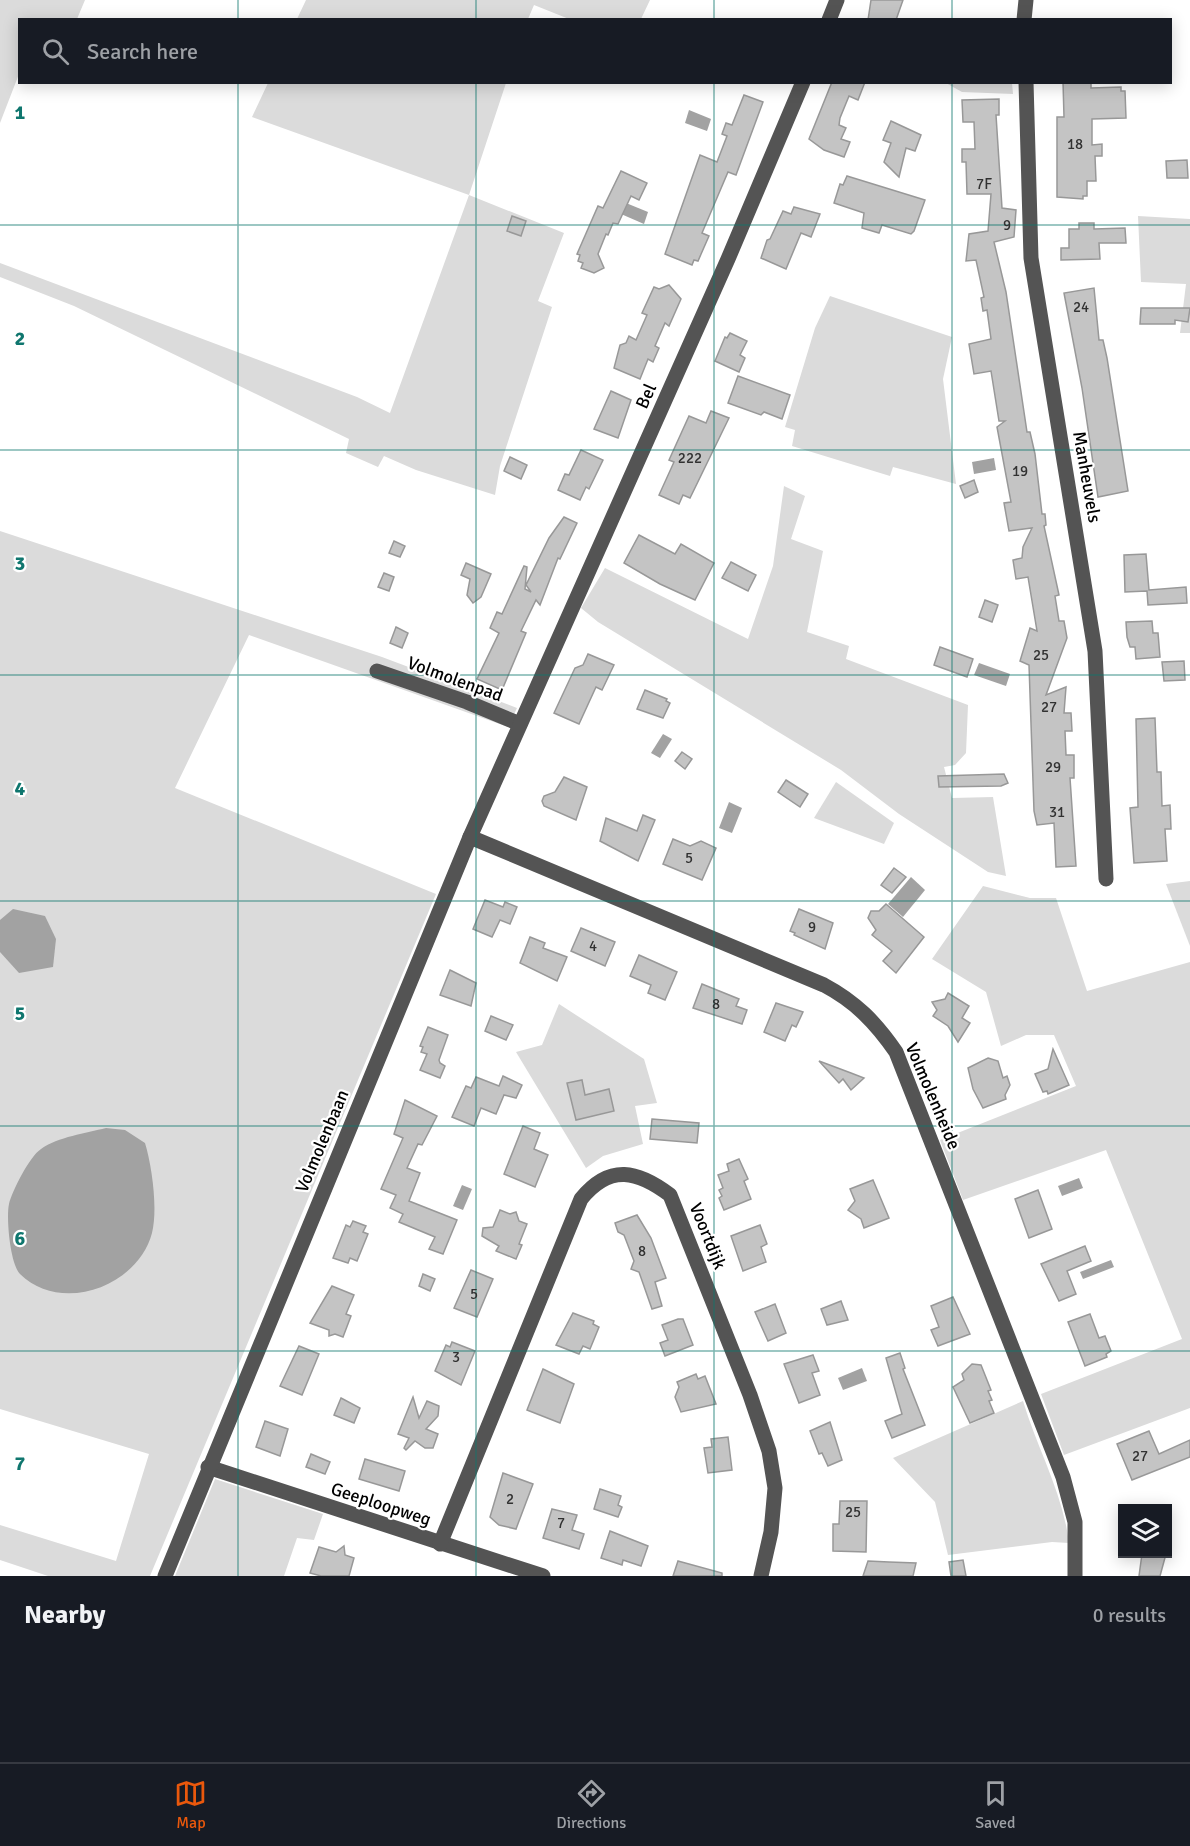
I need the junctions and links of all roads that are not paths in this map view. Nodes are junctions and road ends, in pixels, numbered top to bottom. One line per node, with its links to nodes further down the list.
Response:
1 (837, 0): 3 (street)
2 (1026, 0): 4 (street)
3 (830, 18)
4 (1024, 18)
5 (802, 84): 8 (street, Bel)
6 (1026, 84): 10 (street, Manheuvels)
7 (377, 671): 8 (street, Volmolenpad)
8 (520, 724): 9 (street, Volmolenbaan)
9 (470, 837): 11 (street, Volmolenbaan); 16 (street, Volmolenheide)
10 (1106, 879)
11 (208, 1467): 12 (street, Geeploopweg); 13 (street, Volmolenbaan)
12 (440, 1544): 14 (street, Geeploopweg); 15 (street, Voortdijk)
13 (165, 1576)
14 (543, 1576)
15 (761, 1576)
16 (1075, 1576)

